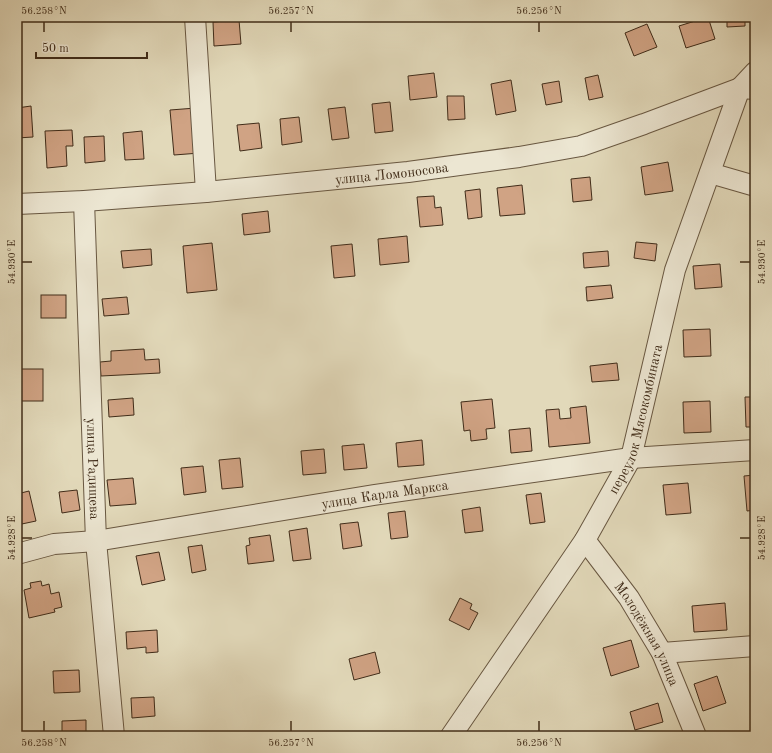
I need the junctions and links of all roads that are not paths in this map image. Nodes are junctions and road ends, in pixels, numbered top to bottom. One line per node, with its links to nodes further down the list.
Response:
1 (195, 17): 6 (street)
2 (755, 72): 3 (street, переулок Мясокомбината)
3 (748, 89): 4 (street, переулок Мясокомбината); 6 (street, улица Ломоносова)
4 (710, 173): 5 (street); 10 (street, переулок Мясокомбината)
5 (755, 186)
6 (206, 192): 7 (street, улица Ломоносова)
7 (84, 201): 8 (street, улица Ломоносова); 12 (street, улица Радищева)
8 (17, 204)
9 (755, 450): 10 (street, улица Карла Маркса)
10 (631, 458): 11 (street, переулок Мясокомбината); 12 (street, улица Карла Маркса)
11 (584, 540): 15 (street, Молодёжная улица); 17 (street, переулок Мясокомбината)
12 (96, 541): 13 (street, улица Карла Маркса); 16 (street, улица Радищева)
13 (17, 554)
14 (755, 646): 15 (street)
15 (662, 653): 18 (street, Молодёжная улица)
16 (114, 736)
17 (451, 736)
18 (696, 736)

